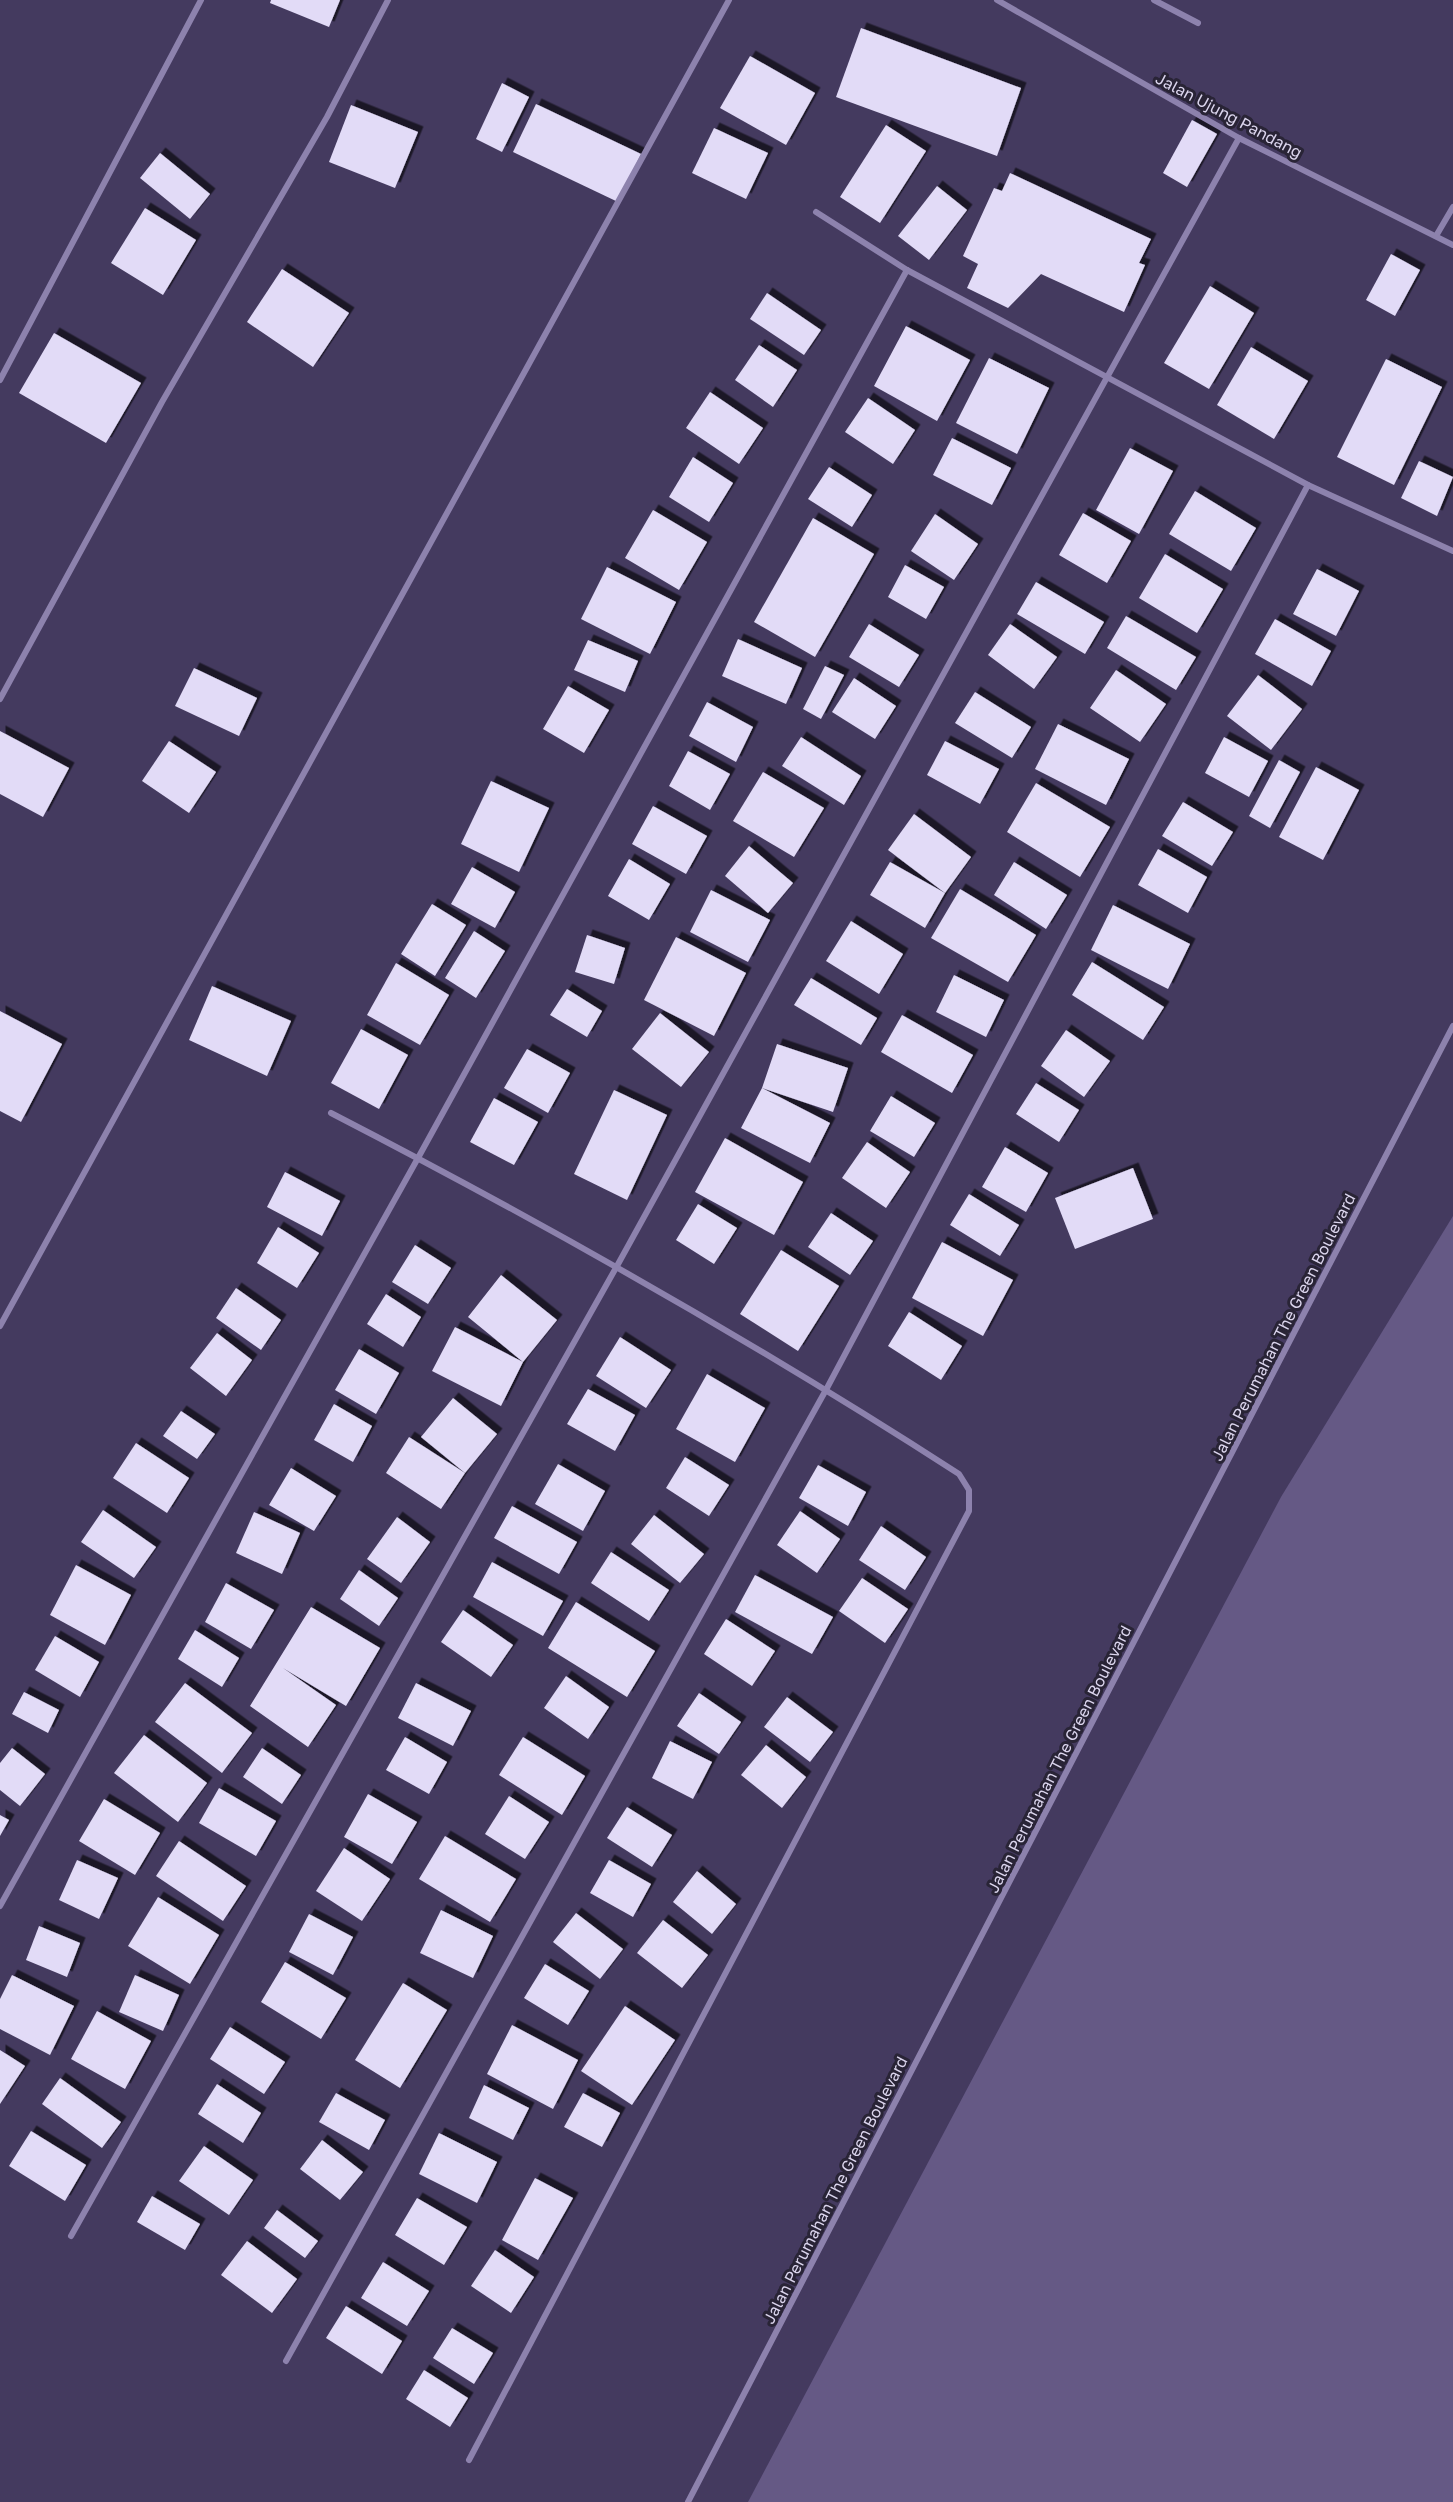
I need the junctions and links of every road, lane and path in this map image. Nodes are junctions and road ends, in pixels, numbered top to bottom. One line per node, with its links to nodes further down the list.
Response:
1 (201, 0): 14 (street)
2 (388, 0): 17 (street)
3 (729, 0): 22 (street)
4 (997, 0): 7 (street, Jalan Ujung Pandang)
5 (1154, 0): 6 (street)
6 (1198, 23)
7 (1239, 138): 10 (street, Jalan Ujung Pandang); 13 (street)
8 (1453, 207): 10 (street)
9 (816, 212): 12 (street)
10 (1436, 236): 11 (street, Jalan Ujung Pandang)
11 (1453, 245)
12 (907, 270): 13 (street); 20 (street)
13 (1106, 375): 15 (street); 21 (street)
14 (0, 380)
15 (1308, 485): 16 (street); 23 (street)
16 (1453, 551)
17 (0, 699)
18 (1453, 1026): 28 (street, Jalan Perumahan The Green Boulevard)
19 (330, 1113): 20 (street)
20 (418, 1158): 21 (street); 24 (street)
21 (617, 1266): 23 (street); 25 (street)
22 (0, 1326)
23 (827, 1388): 26 (street); 27 (street)
24 (0, 1906)
25 (71, 2236)
26 (286, 2361)
27 (469, 2460)
28 (688, 2502)

